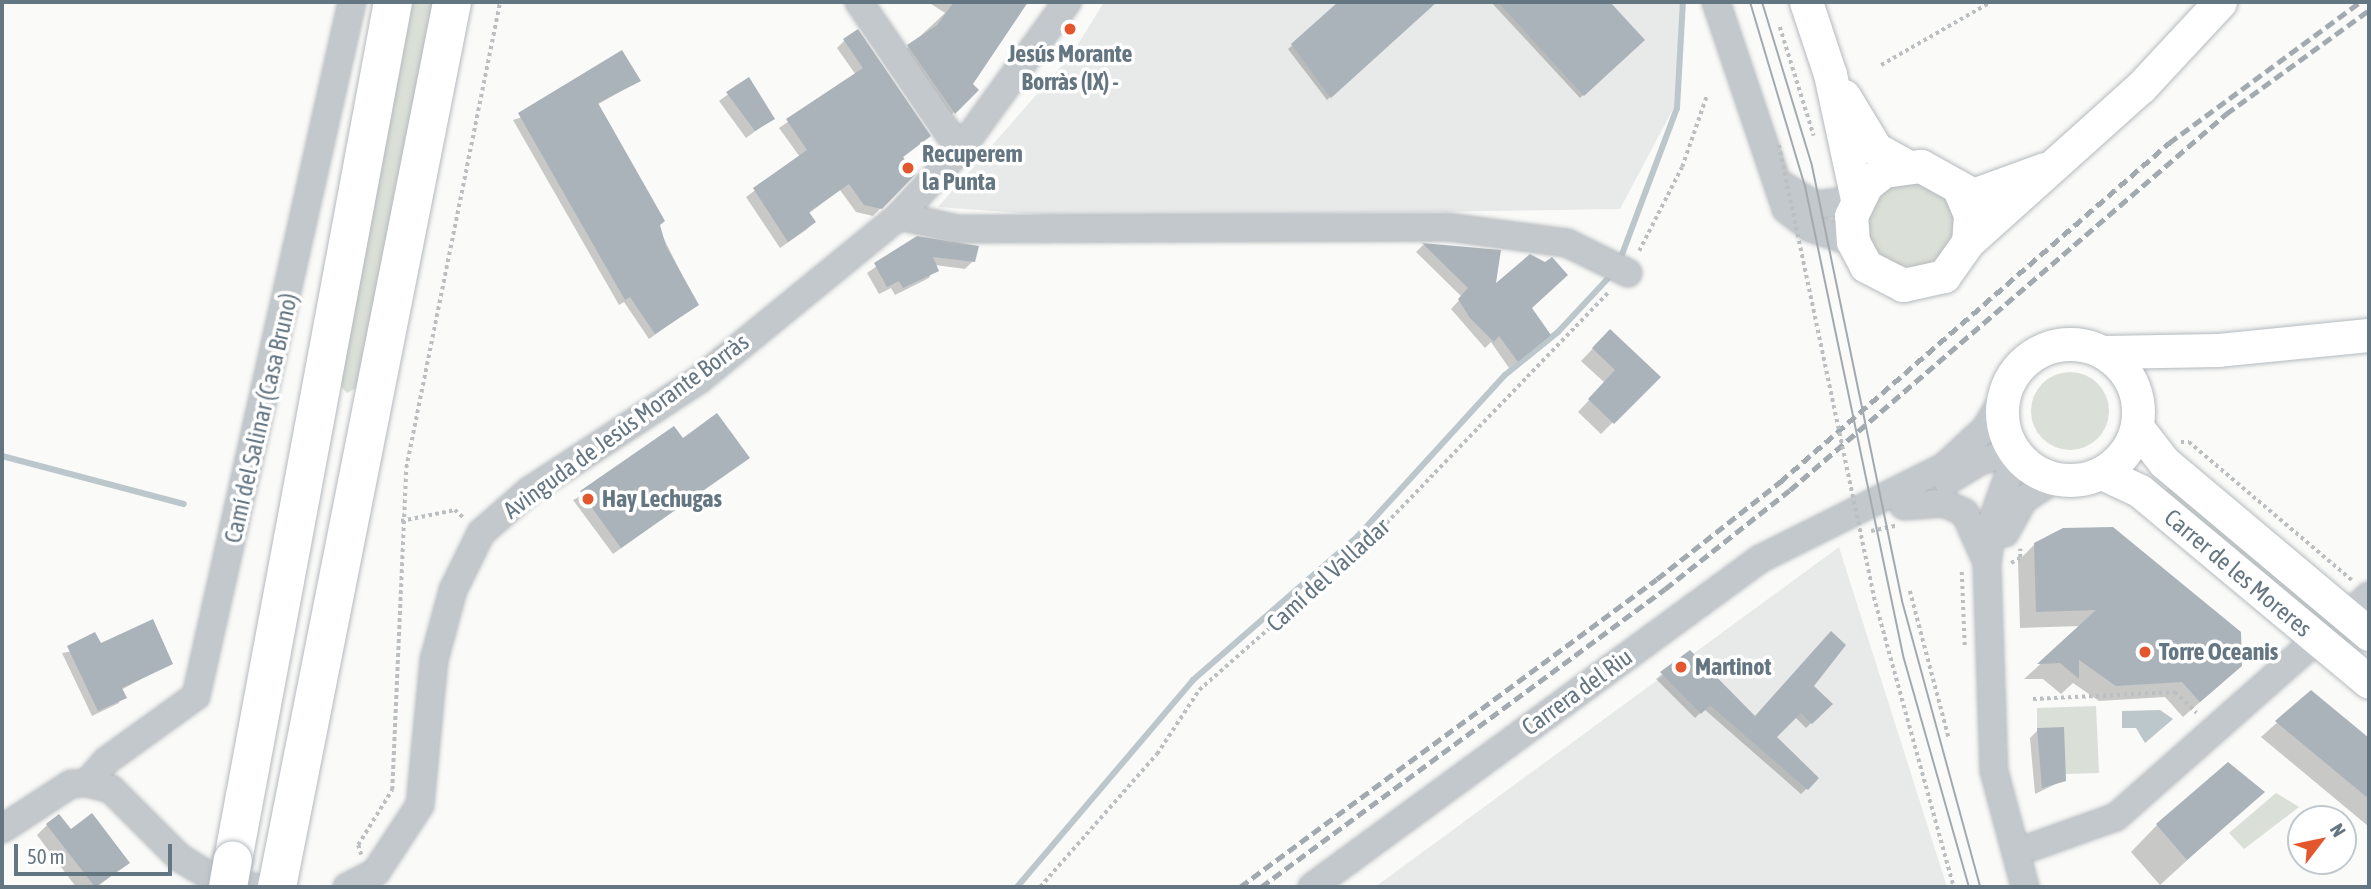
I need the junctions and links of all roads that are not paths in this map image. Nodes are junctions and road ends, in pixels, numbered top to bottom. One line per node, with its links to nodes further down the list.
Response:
1 (352, 2): 35 (street, Camí del Salinar (Casa Bruno))
2 (393, 2): 38 (highway)
3 (452, 2): 38 (highway)
4 (859, 2): 10 (street)
5 (1067, 2): 10 (street, Avinguda de Jesús Morante Borràs)
6 (1716, 2): 13 (street)
7 (1806, 2): 9 (main road)
8 (2220, 2): 12 (main road)
9 (1830, 74): 11 (main road); 15 (main road)
10 (960, 150): 16 (street, Avinguda de Jesús Morante Borràs)
11 (1905, 166): 14 (main road); 15 (main road)
12 (2044, 169): 14 (main road); 18 (main road)
13 (1775, 181): 15 (street); 17 (street)
14 (1960, 191): 18 (main road)
15 (1856, 199): 17 (main road)
16 (899, 216): 19 (street); 39 (street, Avinguda de Jesús Morante Borràs)
17 (1853, 242): 18 (main road)
18 (1968, 243)
19 (1628, 272)
20 (2369, 335): 21 (main road)
21 (2218, 350): 22 (main road); 23 (main road)
22 (2105, 352): 23 (main road); 24 (main road)
23 (2137, 394): 25 (main road)
24 (2002, 400): 26 (main road); 30 (street, Carrera del Riu)
25 (2137, 427): 27 (main road); 32 (main road, Carrer de les Moreres)
26 (2015, 454): 28 (main road); 29 (street, Carrera del Riu); 31 (street)
27 (2102, 473): 28 (main road); 33 (main road, Carrer de les Moreres)
28 (2055, 479): 37 (street)
29 (1902, 515): 30 (street, Carrera del Riu); 31 (street)
30 (1852, 524): 40 (street, Carrera del Riu)
31 (1987, 564): 41 (street)
32 (2362, 609)
33 (2317, 639): 34 (main road, Carrer de les Moreres); 37 (street)
34 (2369, 682)
35 (87, 783): 36 (street); 38 (street)
36 (2, 830)
37 (2032, 847): 42 (street)
38 (254, 878)
39 (347, 887)
40 (1312, 887)
41 (2025, 887)
42 (2043, 887)

